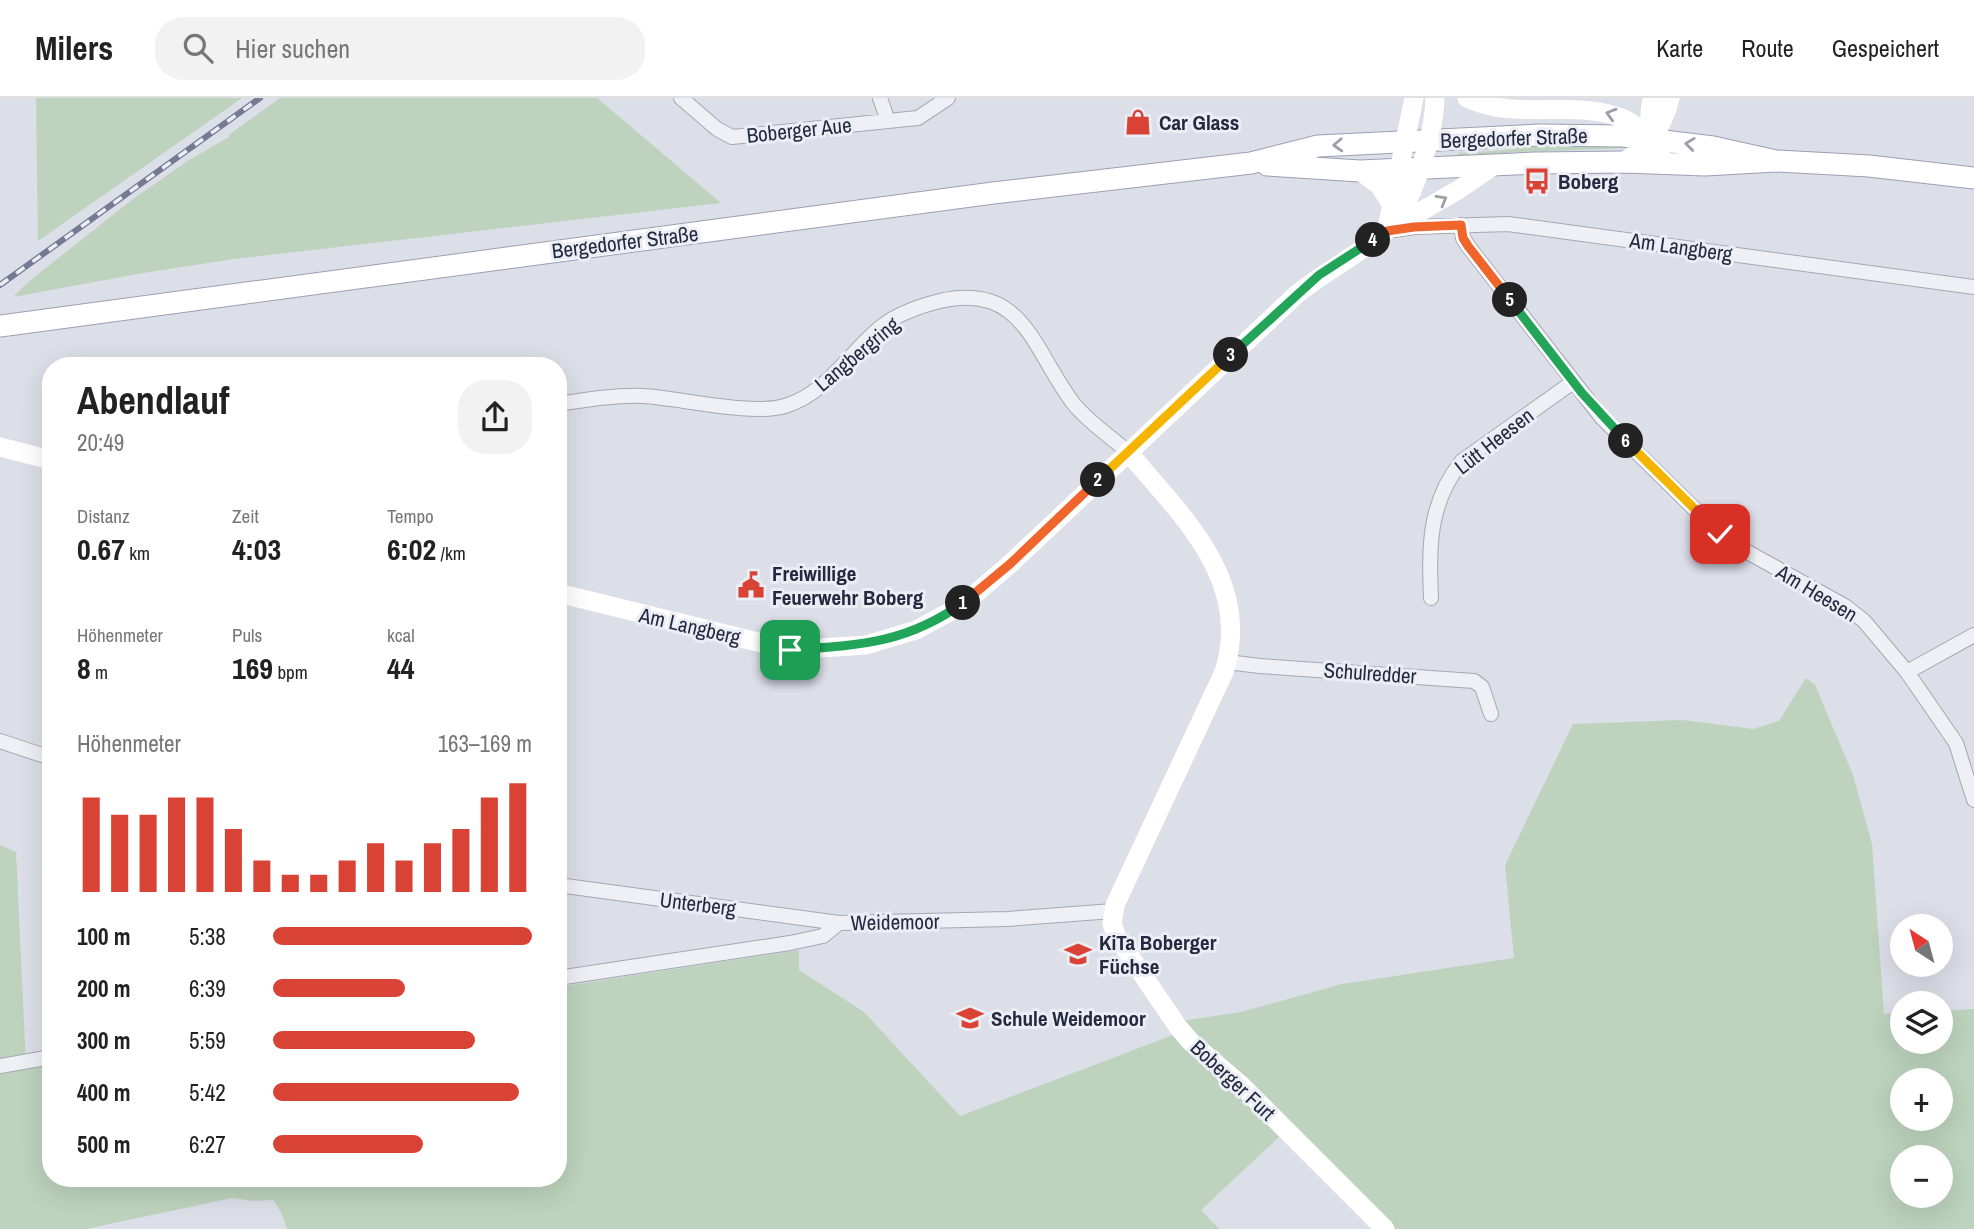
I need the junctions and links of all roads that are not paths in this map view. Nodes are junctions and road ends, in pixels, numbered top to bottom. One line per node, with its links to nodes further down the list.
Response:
1 (681, 98): 9 (street, Boberger Aue)
2 (880, 98): 9 (street)
3 (948, 98): 9 (street, Boberger Aue)
4 (1414, 98): 12 (street, Am Langberg)
5 (1435, 98): 11 (street)
6 (1467, 98): 10 (street, one-way to 6)
7 (1652, 98): 10 (street)
8 (1670, 98): 10 (street)
9 (888, 121)
10 (1651, 139): 11 (main road, Bergedorfer Straße); 13 (main road, Bergedorfer Straße, one-way to 10); 14 (street); 16 (street)
11 (1427, 140): 12 (main road, Bergedorfer Straße); 18 (street)
12 (1406, 141): 15 (main road, Bergedorfer Straße, one-way to 15); 18 (street, Am Langberg)
13 (1776, 161): 16 (main road, Bergedorfer Straße); 20 (main road, Bergedorfer Straße)
14 (1624, 162): 16 (main road, Bergedorfer Straße); 17 (main road, Bergedorfer Straße)
15 (1251, 163): 19 (main road, Bergedorfer Straße); 25 (main road, Bergedorfer Straße)
16 (1666, 163)
17 (1495, 165): 18 (main road, Bergedorfer Straße); 23 (street, one-way to 17)
18 (1410, 169): 19 (main road, Bergedorfer Straße); 21 (street, Am Langberg); 23 (street, Am Langberg)
19 (1360, 171): 21 (street)
20 (1974, 178)
21 (1392, 205): 23 (street, Am Langberg)
22 (1461, 225): 23 (street, Am Langberg); 24 (street, Am Langberg); 26 (street, Am Heesen)
23 (1387, 231): 29 (street, Am Langberg)
24 (1974, 287)
25 (0, 326)
26 (1573, 382): 32 (street, Lütt Heesen); 35 (street, Am Heesen)
27 (567, 403): 29 (street, Langbergring)
28 (0, 447): 30 (street)
29 (1128, 452): 31 (street, Am Langberg); 34 (street)
30 (42, 458)
31 (567, 595)
32 (1431, 598)
33 (1974, 635): 35 (street)
34 (1227, 662): 36 (street, Schulredder); 41 (street)
35 (1907, 672): 39 (street, Am Heesen)
36 (1491, 714)
37 (0, 741): 38 (street)
38 (42, 755)
39 (1973, 795)
40 (567, 886): 42 (street, Unterberg)
41 (1113, 911): 42 (street, Weidemoor); 46 (street, Boberger Furt)
42 (839, 923): 43 (street, Weidemoor)
43 (567, 977)
44 (42, 1059): 45 (street)
45 (0, 1066)
46 (1385, 1229)

